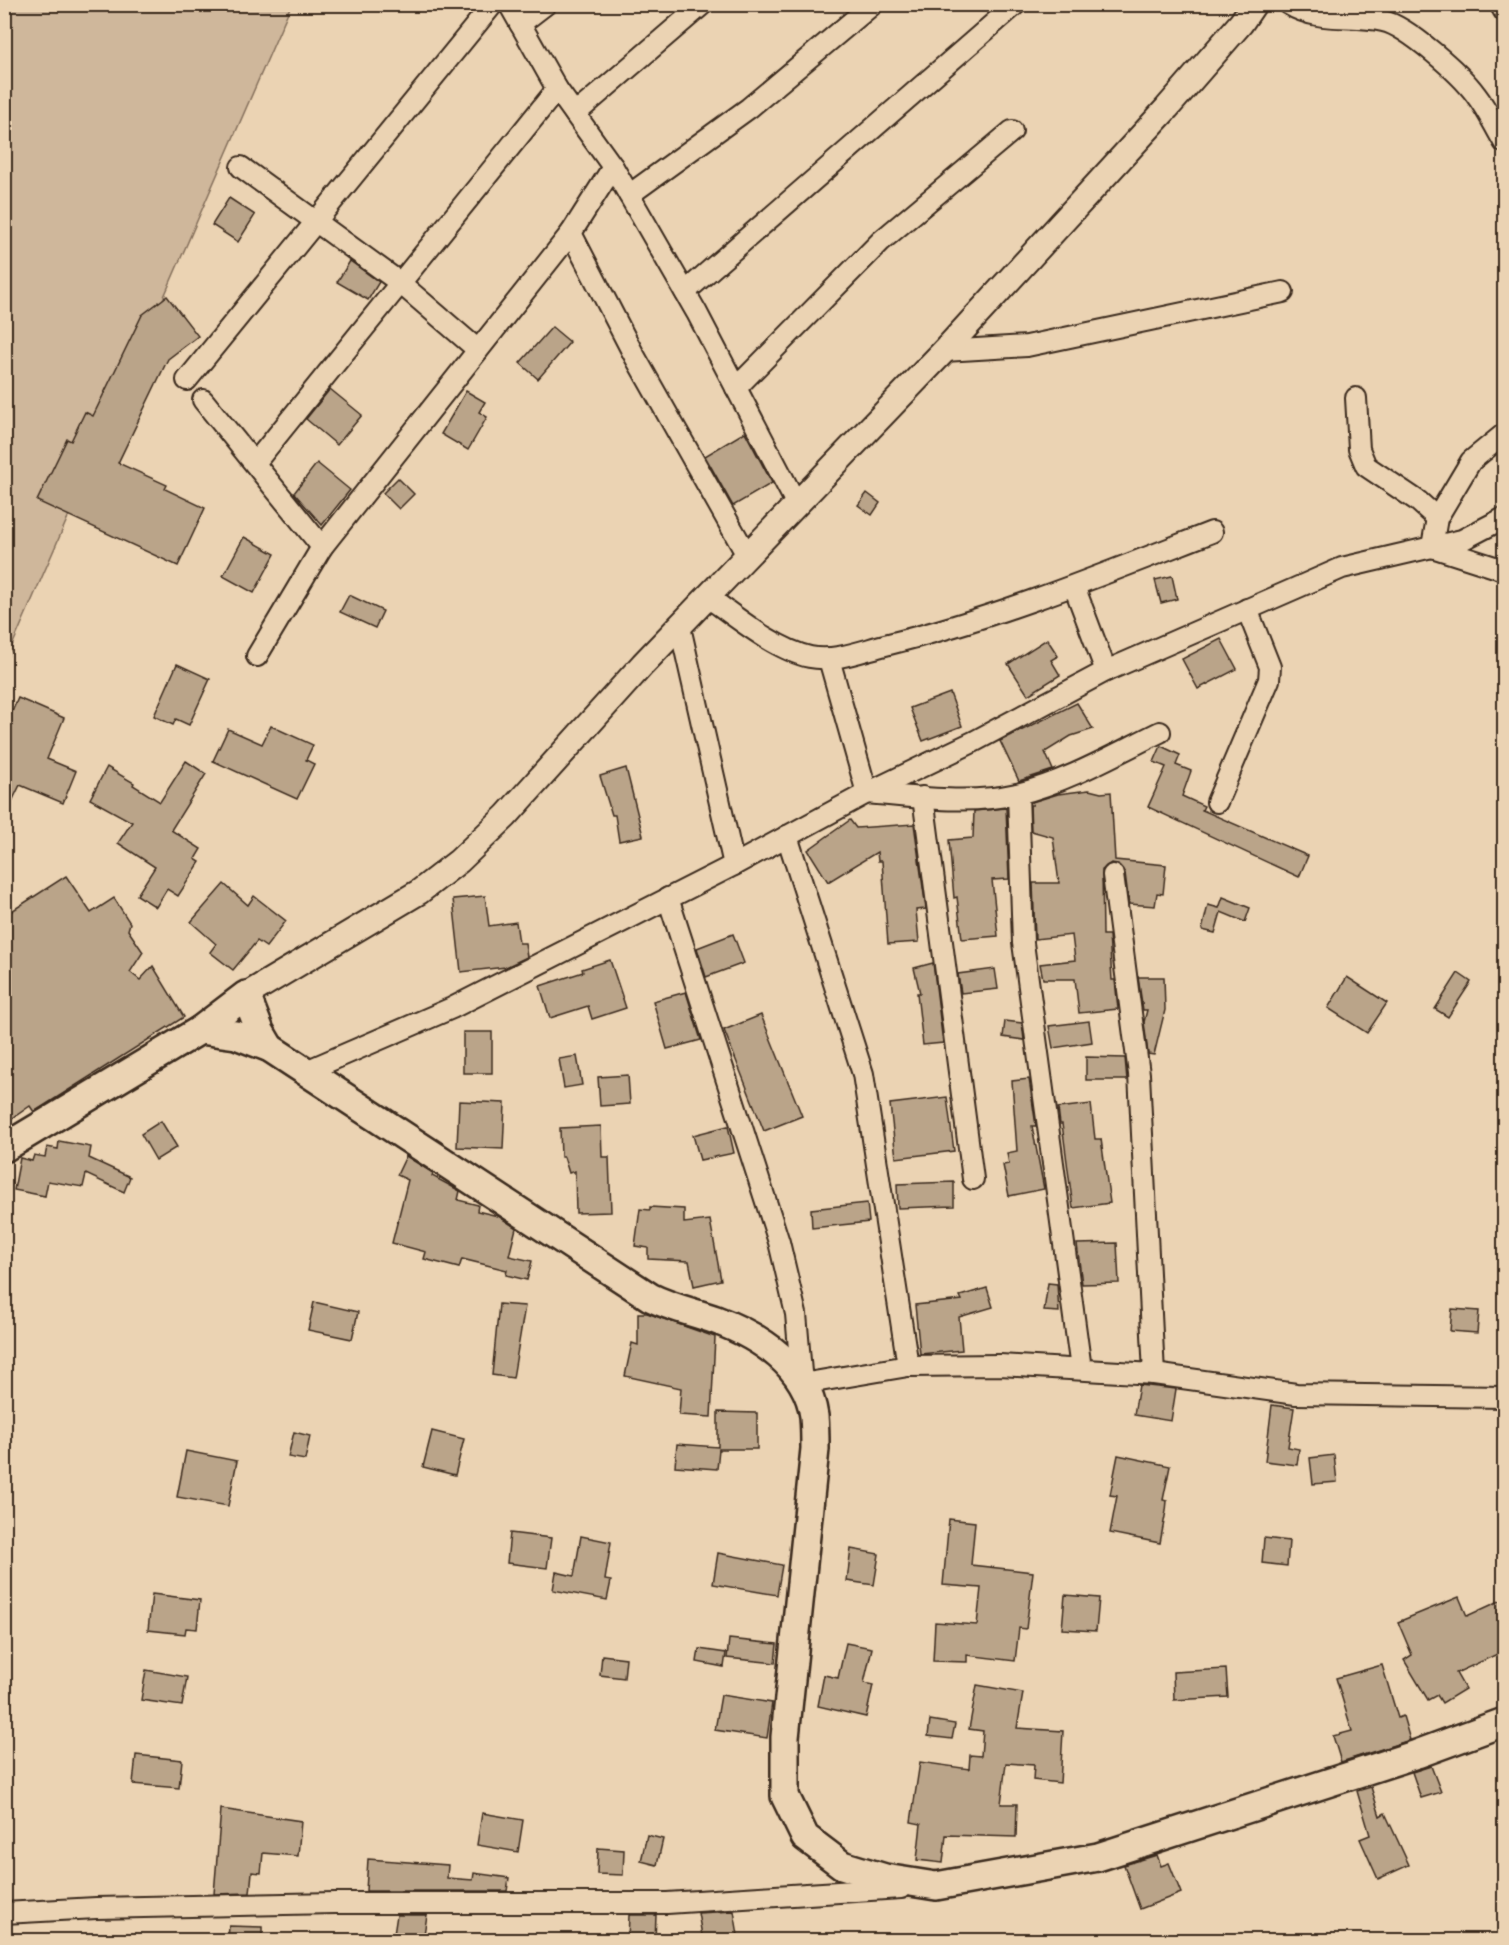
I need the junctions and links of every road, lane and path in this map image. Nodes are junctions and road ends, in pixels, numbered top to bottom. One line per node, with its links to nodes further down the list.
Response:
1 (493, 4): 19 (street)
2 (509, 4): 11 (street)
3 (546, 4): 11 (street)
4 (703, 4): 13 (street)
5 (873, 4): 18 (street)
6 (1016, 4): 22 (street)
7 (1254, 4): 25 (street)
8 (1288, 4): 15 (street)
9 (1500, 4): 10 (street)
10 (1504, 11)
11 (520, 24): 12 (street)
12 (557, 89): 13 (street); 21 (street)
13 (576, 114): 16 (street)
14 (1012, 131): 27 (street)
15 (1504, 142)
16 (613, 166): 18 (street); 20 (street)
17 (241, 167): 19 (street)
18 (629, 195): 22 (street)
19 (316, 222): 21 (street); 26 (street)
20 (571, 233): 24 (street); 38 (street)
21 (399, 282): 24 (street); 31 (street)
22 (685, 292): 27 (street)
23 (1283, 292): 25 (street)
24 (478, 350): 36 (street)
25 (944, 351): 32 (street)
26 (188, 380)
27 (736, 388): 32 (street)
28 (1356, 398): 33 (street)
29 (203, 400): 31 (street)
30 (1504, 434): 33 (street)
31 (255, 463): 36 (street)
32 (797, 505): 38 (street)
33 (1437, 518): 37 (street)
34 (1504, 518): 37 (street)
35 (1212, 532): 40 (street)
36 (322, 547): 44 (street)
37 (1432, 548): 39 (street); 42 (street)
38 (748, 557): 41 (street)
39 (1504, 570)
40 (1074, 586): 45 (street); 46 (street)
41 (708, 597): 43 (street); 45 (street)
42 (1247, 609): 46 (street); 51 (street)
43 (680, 627): 53 (street); 56 (street)
44 (257, 656)
45 (829, 659): 48 (street)
46 (1106, 671): 48 (street)
47 (1160, 732): 49 (street)
48 (867, 793): 50 (street); 52 (street)
49 (1018, 794): 50 (street); 63 (street)
50 (923, 797): 61 (street)
51 (1216, 802)
52 (787, 836): 53 (street); 62 (street)
53 (734, 865): 55 (street)
54 (1113, 875): 64 (street)
55 (669, 898): 59 (street); 65 (street)
56 (246, 995): 57 (main road); 58 (main road)
57 (200, 1029): 58 (main road); 60 (main road)
58 (270, 1048): 59 (main road)
59 (304, 1072): 65 (main road)
60 (4, 1148)
61 (973, 1179)
62 (908, 1366): 63 (street); 65 (street)
63 (1081, 1369): 64 (street)
64 (1154, 1374): 66 (street)
65 (802, 1384): 68 (main road)
66 (1504, 1397)
67 (1504, 1722): 68 (main road)
68 (936, 1886): 69 (street)
69 (4, 1913)

